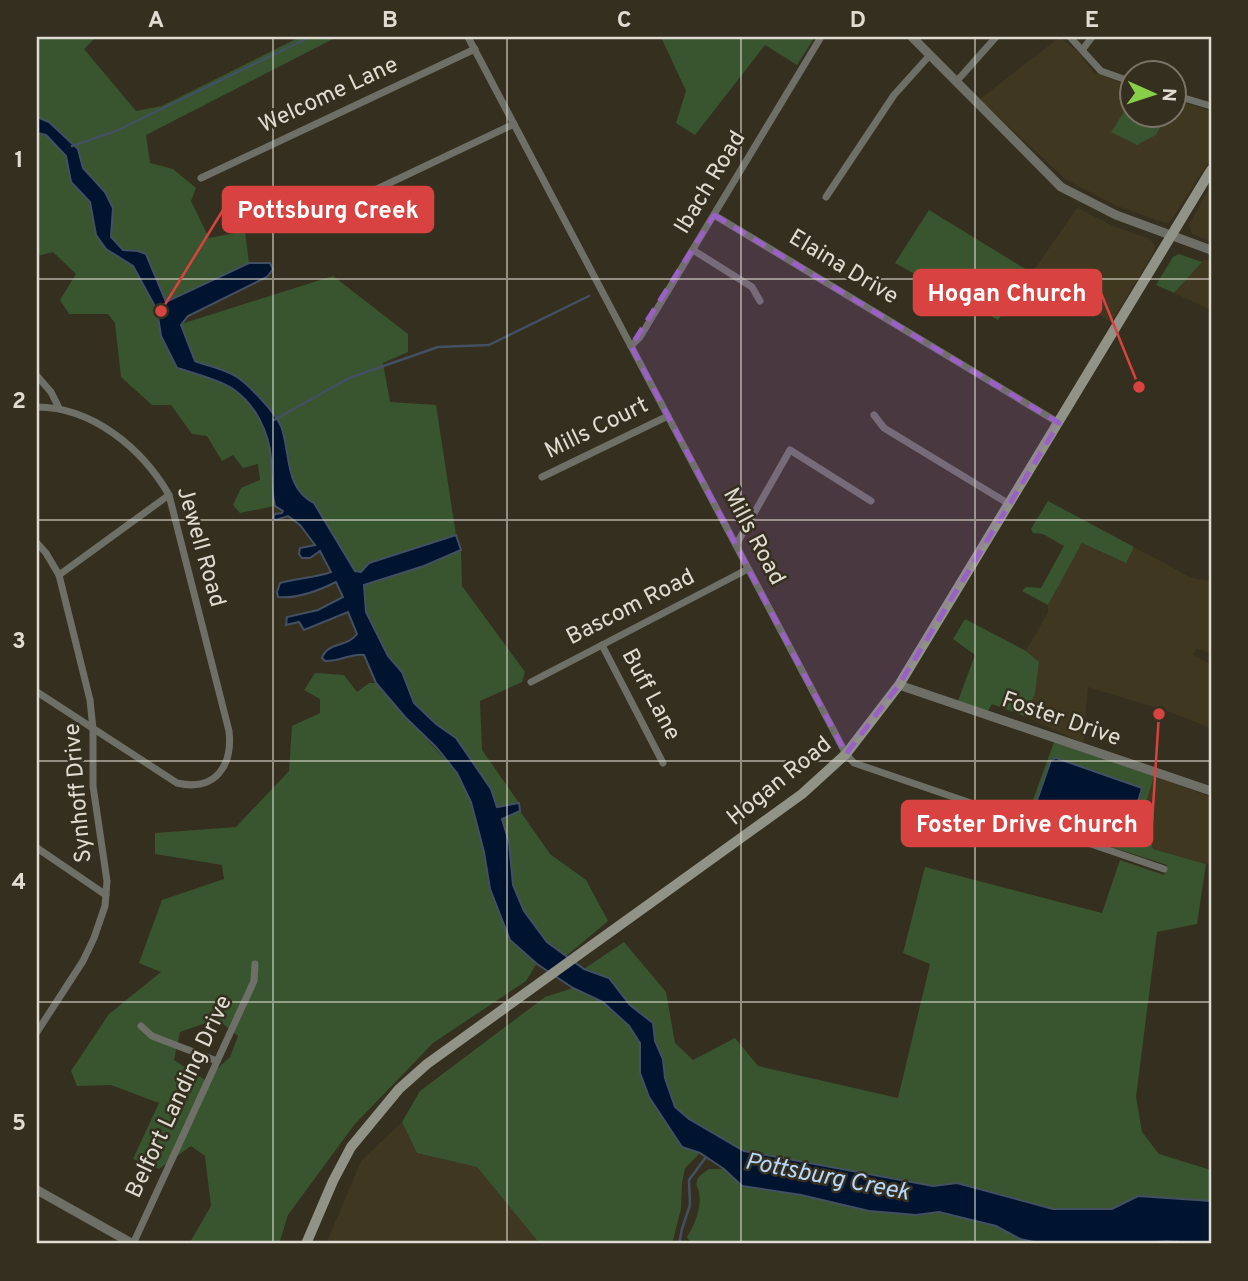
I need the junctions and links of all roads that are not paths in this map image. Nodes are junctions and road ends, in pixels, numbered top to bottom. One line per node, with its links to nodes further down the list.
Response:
1 (468, 37): 7 (street, Mills Road)
2 (821, 37): 19 (street, Ibach Road)
3 (912, 37): 9 (street)
4 (996, 37): 11 (street)
5 (1070, 37): 8 (street)
6 (1092, 37): 8 (street)
7 (475, 49): 14 (street, Mills Road); 16 (street, Welcome Lane)
8 (1083, 49): 10 (street)
9 (930, 55): 11 (street); 17 (street)
10 (1118, 77)
11 (956, 82): 20 (street)
12 (1188, 100): 13 (street)
13 (1211, 107)
14 (514, 124): 18 (street); 24 (street, Mills Road)
15 (1211, 170): 20 (main road, Hogan Road)
16 (201, 178)
17 (826, 197)
18 (358, 198)
19 (714, 215): 21 (street, Ibach Road); 30 (street, Elaina Drive)
20 (1172, 234): 22 (street); 30 (main road, Hogan Road)
21 (693, 250): 23 (street); 24 (street, Ibach Road)
22 (1211, 250)
23 (760, 301)
24 (631, 346): 29 (street, Mills Road)
25 (37, 376): 27 (street)
26 (37, 407): 27 (street, Jewell Road)
27 (59, 408): 32 (street, Jewell Road)
28 (874, 415): 34 (street)
29 (668, 416): 31 (street, Mills Court); 36 (street, Mills Road)
30 (1059, 423): 34 (main road, Hogan Road)
31 (542, 477)
32 (169, 495): 38 (street); 43 (street, Jewell Road)
33 (871, 502): 36 (street)
34 (1009, 504): 41 (main road, Hogan Road)
35 (37, 543): 38 (street, Synhoff Drive)
36 (736, 545): 37 (street, Mills Road)
37 (748, 569): 39 (street, Bascom Road); 44 (street, Mills Road)
38 (59, 575): 43 (street, Synhoff Drive)
39 (602, 645): 40 (street, Bascom Road); 45 (street, Buff Lane)
40 (531, 682)
41 (899, 685): 44 (main road, Hogan Road); 46 (street, Foster Drive)
42 (37, 692): 43 (street)
43 (93, 729): 49 (street, Synhoff Drive)
44 (846, 754): 48 (street); 56 (main road, Hogan Road)
45 (663, 763)
46 (1211, 791)
47 (37, 848): 49 (street)
48 (1164, 869)
49 (106, 895): 52 (street, Synhoff Drive)
50 (255, 964): 53 (street, Belfort Landing Drive)
51 (141, 1026): 53 (street)
52 (38, 1027)
53 (217, 1061): 55 (street, Belfort Landing Drive)
54 (37, 1189): 55 (street)
55 (133, 1244)
56 (306, 1244)

